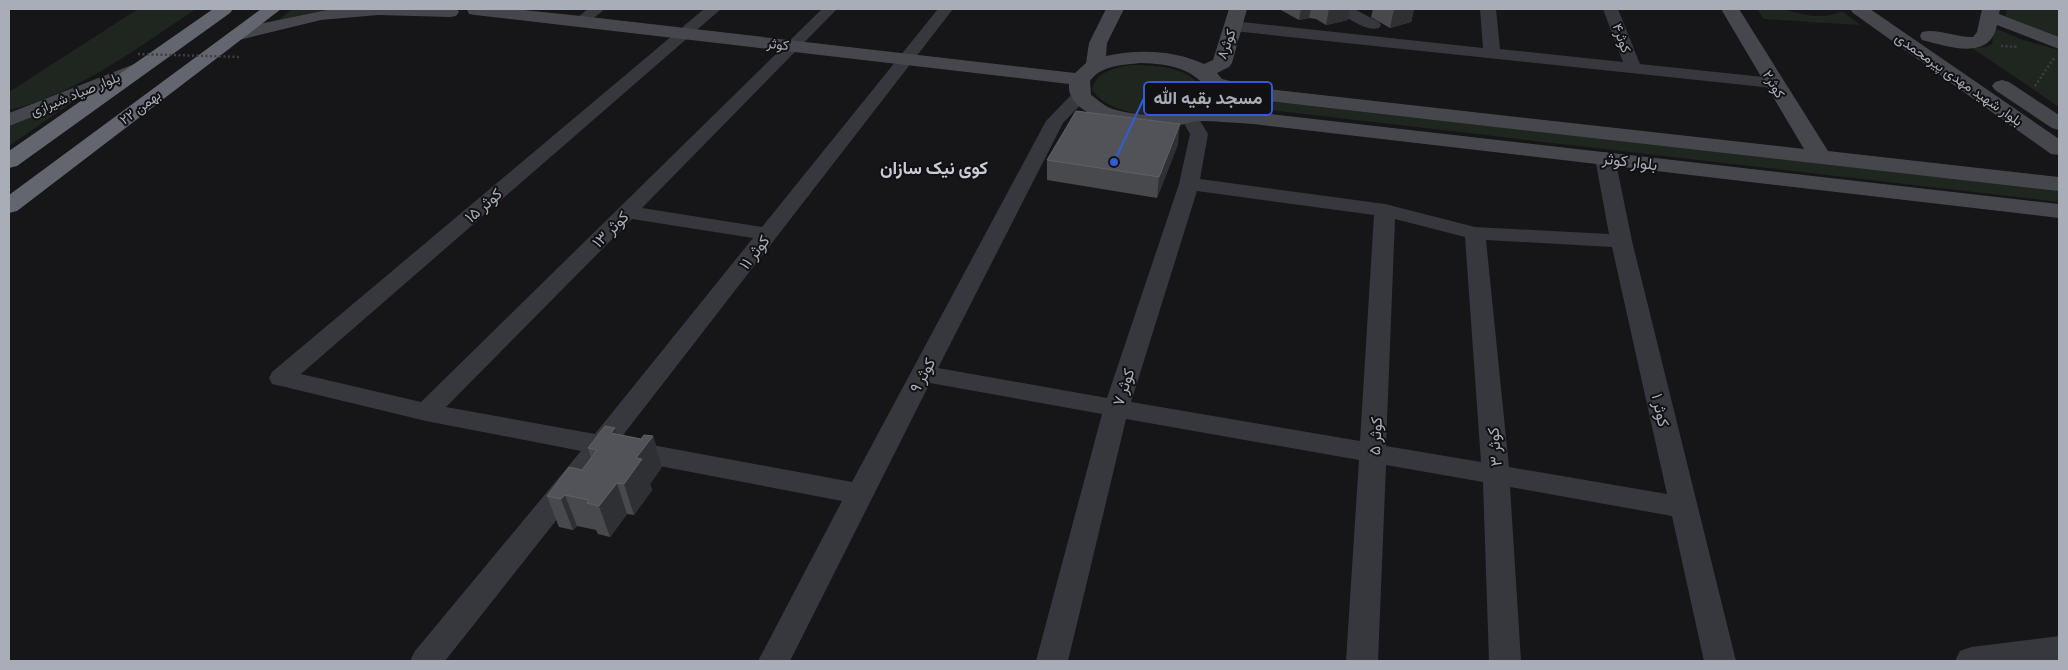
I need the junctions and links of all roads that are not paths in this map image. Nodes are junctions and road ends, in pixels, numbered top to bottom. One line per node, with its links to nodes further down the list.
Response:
1 (224, 9): 27 (highway, ۲۲ بهمن)
2 (272, 9): 21 (highway, ۲۲ بهمن)
3 (597, 9): 18 (street)
4 (713, 9): 20 (street, ۱۵ کوثر)
5 (830, 9): 24 (street, کوثر ۱۳)
6 (946, 9): 26 (street, کوثر ۱۱)
7 (1114, 9): 32 (main road)
8 (1343, 9): 19 (street)
9 (1488, 9): 25 (street)
10 (1611, 9): 29 (street, کوثر۴)
11 (1730, 9): 33 (main road, کوثر۲)
12 (1859, 9): 37 (main road, بلوار شهید مهدی پیرمحمدی)
13 (1888, 9): 22 (main road, بلوار شهید مهدی پیرمحمدی)
14 (451, 10): 15 (main road, کوثر); 21 (main road, کوثر)
15 (477, 10): 18 (main road, کوثر)
16 (1990, 12): 22 (main road); 23 (main road)
17 (1236, 17): 25 (street); 30 (main road, کوثر۸)
18 (581, 21): 20 (main road, کوثر)
19 (1373, 25)
20 (684, 33): 24 (main road, کوثر); 52 (street, ۱۵ کوثر)
21 (239, 34): 43 (highway, ۲۲ بهمن)
22 (1929, 36): 28 (main road, بلوار شهید مهدی پیرمحمدی)
23 (2058, 43)
24 (793, 46): 26 (main road, کوثر); 46 (street, کوثر ۱۳)
25 (1492, 52): 29 (street)
26 (907, 59): 32 (main road, کوثر); 48 (street, کوثر ۱۱)
27 (140, 61): 35 (main road, بلوار صیاد شیرازی); 40 (highway, ۲۲ بهمن)
28 (1967, 62)
29 (1633, 67): 33 (street)
30 (1211, 78): 32 (main road, بلوار کوثر); 34 (main road); 38 (main road, بلوار کوثر)
31 (1990, 78): 36 (main road, بلوار شهید مهدی پیرمحمدی)
32 (1085, 81): 34 (main road, بلوار کوثر); 50 (street, کوثر ۹)
33 (1773, 82): 38 (main road, کوثر۲)
34 (1195, 116): 39 (main road, بلوار کوثر); 41 (street, کوثر ۷)
35 (9, 120)
36 (2059, 124)
37 (2059, 149)
38 (1820, 157): 42 (main road, بلوار کوثر)
39 (1604, 158): 45 (main road, بلوار کوثر); 49 (street, کوثر ۱)
40 (9, 160)
41 (1189, 184): 44 (street); 51 (street, کوثر ۷)
42 (2059, 184)
43 (9, 206)
44 (1385, 210): 47 (street); 54 (street, کوثر ۵)
45 (2059, 211)
46 (626, 212): 48 (street); 52 (street, کوثر ۱۳)
47 (1475, 233): 49 (street); 55 (street, کوثر ۳)
48 (769, 234): 53 (street, کوثر ۱۱)
49 (1621, 241): 57 (street, کوثر ۱)
50 (923, 374): 51 (street); 56 (street, کوثر ۹)
51 (1116, 408): 54 (street); 61 (street, کوثر ۷)
52 (426, 412): 53 (street)
53 (601, 445): 56 (street); 59 (street, کوثر ۱۱)
54 (1374, 453): 55 (street); 62 (street, کوثر ۵)
55 (1496, 475): 57 (street); 63 (street, کوثر ۳)
56 (860, 494): 60 (street, کوثر ۹)
57 (1685, 508): 64 (street, کوثر ۱)
58 (2059, 650): 66 (street)
59 (426, 661)
60 (774, 661)
61 (1052, 661)
62 (1362, 661)
63 (1505, 661)
64 (1720, 661)
65 (1971, 661): 66 (street)
66 (1975, 661)

